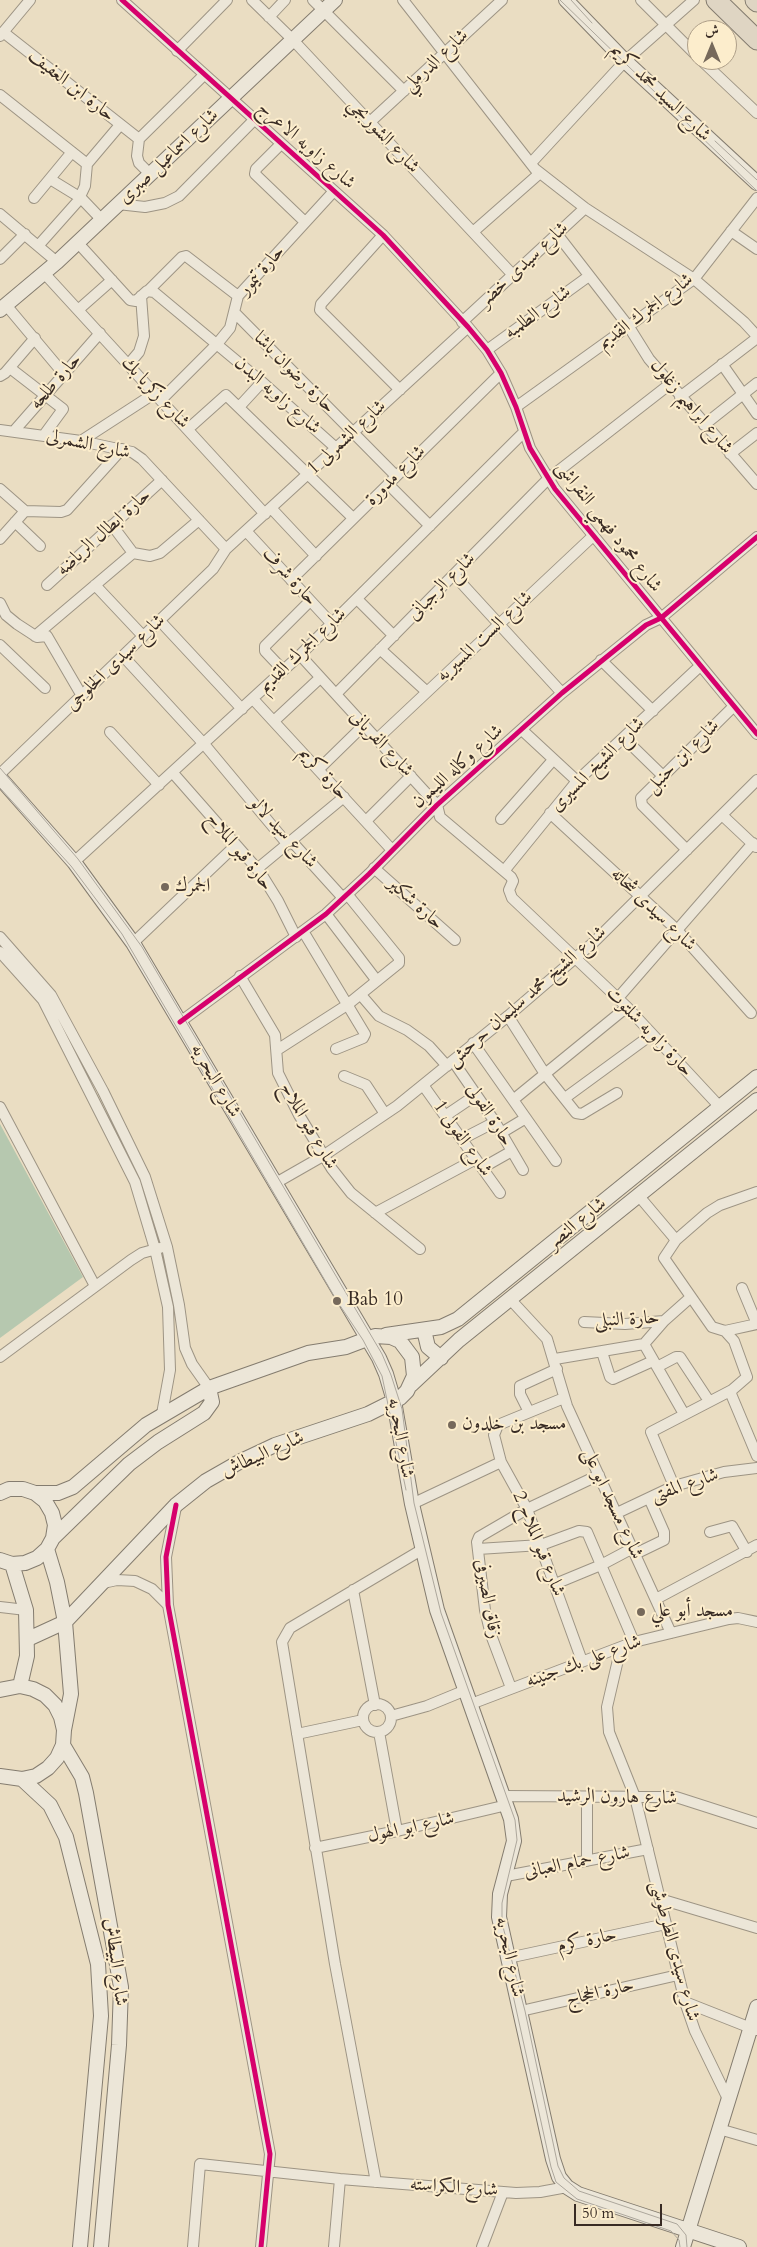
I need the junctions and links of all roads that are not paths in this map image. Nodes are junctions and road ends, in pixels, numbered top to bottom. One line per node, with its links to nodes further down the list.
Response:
1 (30, 0): 17 (street)
2 (122, 0): 21 (street, شارع زاويه الاعرج)
3 (227, 0): 21 (street)
4 (252, 0): 15 (street, شارع الشوربجي)
5 (285, 0): 15 (street)
6 (313, 0): 14 (street)
7 (334, 0): 14 (main road, شارع اسماعيل صبرى)
8 (403, 0): 22 (street)
9 (502, 0): 22 (street, شارع الدرملي)
10 (566, 0): 23 (main road, شارع السيد محمد كريم)
11 (641, 0): 16 (street)
12 (694, 0): 16 (street)
13 (716, 0): 19 (highway)
14 (324, 11): 18 (main road, شارع اسماعيل صبرى); 26 (street)
15 (269, 17): 18 (street, شارع الشوربجي)
16 (665, 26): 20 (street); 23 (street)
17 (2, 34): 32 (street, حارة ابن العفيف)
18 (293, 40): 28 (main road, شارع اسماعيل صبرى); 31 (street, شارع الشوربجي)
19 (757, 40)
20 (687, 47)
21 (177, 51): 25 (street, شارع زاويه الاعرج)
22 (446, 52): 26 (street, شارع الدرملي); 36 (street)
23 (624, 61): 36 (street); 41 (main road, شارع السيد محمد كريم)
24 (712, 70): 29 (street)
25 (204, 75): 28 (street, شارع زاويه الاعرج); 33 (street)
26 (404, 91): 31 (street, شارع الدرملي)
27 (0, 96): 35 (street)
28 (231, 99): 30 (street, شارع زاويه الاعرج); 39 (main road, شارع اسماعيل صبرى)
29 (757, 112)
30 (254, 120): 34 (street, شارع زاويه الاعرج); 46 (street)
31 (370, 122): 52 (street, شارع الشوربجي)
32 (120, 125): 33 (street, حارة ابن العفيف); 37 (street)
33 (139, 139): 39 (street)
34 (281, 144): 42 (street, شارع زاويه الاعرج); 50 (street)
35 (72, 152): 37 (street); 40 (street)
36 (531, 163): 38 (street)
37 (87, 164): 44 (street)
38 (540, 173): 47 (street); 52 (street)
39 (150, 174): 46 (main road, شارع اسماعيل صبرى)
40 (50, 179): 43 (street); 44 (street)
41 (757, 183)
42 (334, 191): 50 (street, حارة تيمور); 55 (street, شارع زاويه الاعرج)
43 (34, 198)
44 (80, 198): 49 (street); 58 (street)
45 (757, 198): 51 (street, شارع الجمرك القديم)
46 (118, 204): 49 (main road, شارع اسماعيل صبرى)
47 (585, 208): 54 (street, شارع سيدى خضر); 66 (street)
48 (0, 214): 53 (street)
49 (102, 220): 57 (main road, شارع اسماعيل صبرى)
50 (305, 222): 69 (street, حارة تيمور)
51 (731, 231): 59 (street); 66 (street, شارع الجمرك القديم)
52 (473, 232): 64 (street, شارع الشوربجي)
53 (25, 234): 58 (street); 60 (street)
54 (557, 234): 64 (street, شارع سيدى خضر); 65 (street, شارع ابراهيم زغلول)
55 (383, 235): 73 (street, شارع زاويه الاعرج); 89 (street)
56 (0, 243): 60 (street)
57 (78, 243): 62 (main road, شارع اسماعيل صبرى); 67 (street)
58 (38, 246): 62 (street)
59 (757, 249)
60 (9, 250): 61 (street)
61 (0, 258)
62 (57, 262): 63 (main road, شارع اسماعيل صبرى)
63 (44, 273): 70 (main road, شارع اسماعيل صبرى); 71 (street, شارع زكريا بك)
64 (513, 275): 73 (street, شارع سيدى خضر)
65 (589, 276): 74 (street, شارع ابراهيم زغلول); 79 (street, شارع الطلمبه)
66 (694, 279): 74 (street, شارع الجمرك القديم); 76 (street)
67 (112, 280): 68 (street); 71 (street)
68 (145, 293): 69 (street); 78 (street, شارع زاويه البدن); 81 (street)
69 (238, 296): 72 (street, حارة تيمور)
70 (3, 308): 77 (street)
71 (78, 310): 75 (street, شارع زكريا بك)
72 (234, 312): 78 (street, حارة تيمور); 100 (street, حارة رضوان باشا)
73 (465, 325): 79 (street, شارع محمود فهمي النقراشى); 89 (street, شارع الشمرلى 1)
74 (629, 327): 88 (street, شارع ابراهيم زغلول); 95 (street, شارع الجمرك القديم)
75 (100, 334): 81 (street, شارع زكريا بك); 83 (street, حارة طلحه)
76 (757, 337): 80 (street)
77 (35, 338): 82 (street); 83 (street)
78 (217, 344): 86 (street, شارع زاويه البدن); 92 (street, حارة تيمور)
79 (487, 350): 84 (street, شارع محمود فهمي النقراشى)
80 (722, 364): 90 (street); 93 (street)
81 (128, 365): 92 (street, شارع زكريا بك)
82 (10, 368): 85 (street); 91 (street)
83 (63, 373): 91 (street, حارة طلحه)
84 (501, 373): 95 (street, شارع محمود فهمي النقراشى); 109 (street, شارع مدورة)
85 (0, 376)
86 (262, 382): 94 (street); 105 (street, شارع زاويه البدن)
87 (757, 383): 90 (street)
88 (670, 384): 93 (street, شارع ابراهيم زغلول); 110 (street, شارع الرجبانى)
89 (400, 390): 100 (street, شارع الشمرلى 1)
90 (743, 394): 96 (street); 97 (street)
91 (45, 395): 99 (street, حارة طلحه); 103 (street)
92 (158, 397): 98 (street, شارع زكريا بك); 104 (street, حارة تيمور)
93 (680, 397): 97 (street, شارع ابراهيم زغلول)
94 (239, 407): 98 (street); 108 (street)
95 (516, 407): 101 (street, شارع محمود فهمي النقراشى)
96 (757, 414)
97 (704, 424): 107 (street, شارع ابراهيم زغلول)
98 (188, 429): 116 (street, شارع زكريا بك)
99 (5, 432): 103 (street, شارع الشمرلى)
100 (353, 432): 105 (street, شارع الشمرلى 1); 109 (street, حارة رضوان باشا)
101 (524, 432): 110 (street, شارع محمود فهمي النقراشى); 121 (street, شارع الجمرك القديم)
102 (757, 433): 107 (street)
103 (44, 435): 104 (street, شارع الشمرلى)
104 (80, 441): 106 (street, شارع الشمرلى)
105 (336, 448): 108 (street, شارع الشمرلى 1)
106 (122, 449): 111 (street, شارع الشمرلى); 115 (street)
107 (730, 454): 112 (street, شارع ابراهيم زغلول)
108 (308, 474): 116 (street, شارع الشمرلى 1); 117 (street)
109 (396, 476): 113 (street, شارع مدورة)
110 (548, 479): 124 (street, شارع محمود فهمي النقراشى); 130 (street, شارع الرجبانى)
111 (162, 480): 118 (street, شارع الشمرلى); 120 (street, حارة ابطال الرياضه)
112 (756, 480)
113 (388, 484): 117 (street, شارع مدورة); 121 (street)
114 (0, 489): 115 (street)
115 (25, 511): 119 (street)
116 (268, 511): 122 (street, شارع الشمرلى 1); 129 (street, شارع زكريا بك)
117 (353, 518): 129 (street, شارع مدورة)
118 (200, 520): 127 (street, شارع الشمرلى); 128 (street)
119 (15, 522): 123 (street); 126 (street)
120 (112, 525): 128 (street); 132 (street, حارة ابطال الرياضه)
121 (430, 526): 134 (street, شارع الجمرك القديم)
122 (246, 531): 127 (street, شارع الشمرلى 1); 131 (street, حارة شرف)
123 (2, 534)
124 (593, 536): 137 (street, شارع محمود فهمي النقراشى); 140 (street, شارع الست المسيريه)
125 (757, 537): 137 (street, شارع وكاله الليمون)
126 (40, 546)
127 (226, 548): 138 (street, شارع سيدى الحلوجى)
128 (133, 553): 133 (street)
129 (316, 556): 131 (street, شارع مدورة)
130 (454, 576): 140 (street); 143 (street, شارع الرجبانى)
131 (291, 580): 135 (street, حارة شرف)
132 (46, 585)
133 (95, 585): 141 (street); 142 (street)
134 (357, 599): 139 (street, شارع الجمرك القديم); 143 (street)
135 (310, 601): 139 (street, حارة شرف); 150 (street)
136 (1, 607): 141 (street)
137 (661, 618): 148 (street, شارع وكاله الليمون); 149 (street, شارع محمود فهمي النقراشى)
138 (160, 621): 142 (street, شارع سيدى الحلوجى); 159 (street)
139 (332, 624): 146 (street, شارع الجمرك القديم)
140 (499, 624): 153 (street, شارع الست المسيريه); 154 (street)
141 (35, 636): 156 (street)
142 (143, 636): 147 (street, شارع سيدى الحلوجى)
143 (394, 636): 145 (street, شارع الرجبانى)
144 (0, 645): 152 (street)
145 (380, 650): 153 (street); 155 (street, شارع الرجبانى)
146 (300, 655): 150 (street, شارع الجمرك القديم); 151 (street, شارع الفريانى)
147 (123, 656): 156 (street, شارع سيدى الحلوجى); 168 (street, شارع سيد لالو)
148 (601, 660): 154 (street, شارع وكاله الليمون); 160 (street)
149 (700, 666): 158 (street, شارع محمود فهمي النقراشى); 160 (street, شارع الشيخ المسيرى)
150 (283, 670): 157 (street, شارع الجمرك القديم)
151 (320, 678): 155 (street, شارع الفريانى); 161 (street)
152 (45, 688)
153 (427, 692): 167 (street, شارع الست المسيريه)
154 (562, 693): 163 (street, شارع وكاله الليمون)
155 (336, 694): 162 (street, شارع الفريانى)
156 (82, 696): 172 (street, شارع سيدى الحلوجى)
157 (253, 699): 159 (street, شارع الجمرك القديم); 161 (street, حارة كريم)
158 (733, 707): 165 (street, شارع محمود فهمي النقراشى); 174 (street, شارع ابن حنبل)
159 (242, 709): 168 (street, شارع الجمرك القديم)
160 (652, 711): 166 (street, شارع الشيخ المسيرى)
161 (274, 721): 170 (street, حارة كريم)
162 (364, 725): 167 (street, شارع الفريانى); 170 (street)
163 (522, 730): 169 (street); 179 (street, شارع وكاله الليمون)
164 (110, 732): 177 (street)
165 (757, 734)
166 (624, 738): 174 (street); 176 (street, شارع الشيخ المسيرى)
167 (377, 739): 173 (street, شارع الفريانى)
168 (204, 744): 171 (street, شارع الجمرك القديم); 184 (street, شارع سيد لالو)
169 (553, 760): 176 (street); 182 (street)
170 (319, 769): 178 (street, حارة كريم)
171 (173, 773): 177 (street, شارع الجمرك القديم); 185 (street, حارة قبو الملاح)
172 (0, 776): 189 (main road, شارع البحريه)
173 (411, 776): 179 (street, شارع الفريانى); 183 (street)
174 (663, 776): 188 (street, شارع ابن حنبل)
175 (757, 780): 181 (street, شارع الشيخ محمد سليمان حرحش)
176 (577, 781): 180 (street, شارع الشيخ المسيرى)
177 (159, 785): 189 (street, شارع الجمرك القديم)
178 (344, 797): 183 (street, حارة كريم); 184 (street)
179 (437, 805): 187 (street, شارع وكاله الليمون); 192 (street, شارع الفريانى)
180 (550, 813): 192 (street, شارع الشيخ المسيرى); 193 (street, شارع سيدى شحاته)
181 (722, 815): 186 (street); 188 (street, شارع الشيخ محمد سليمان حرحش)
182 (501, 819)
183 (366, 821): 187 (street, حارة كريم)
184 (291, 843): 191 (street); 194 (street, شارع سيد لالو)
185 (236, 845): 191 (street, حارة قبو الملاح); 200 (street)
186 (755, 845): 196 (street)
187 (392, 850): 190 (street, شارع وكاله الليمون)
188 (687, 850): 193 (street, شارع الشيخ محمد سليمان حرحش)
189 (74, 862): 200 (main road, شارع البحريه)
190 (374, 868): 194 (street, شارع وكاله الليمون); 199 (street, حارة شكير)
191 (257, 869): 197 (street, حارة قبو الملاح)
192 (504, 871): 202 (street)
193 (642, 895): 196 (street, شارع سيدى شحاته); 202 (street, شارع الشيخ محمد سليمان حرحش)
194 (345, 896): 195 (street, شارع وكاله الليمون); 204 (street, شارع سيد لالو)
195 (326, 914): 197 (street, شارع وكاله الليمون); 204 (street)
196 (677, 930): 206 (street); 209 (street, شارع سيدى شحاته)
197 (299, 934): 203 (street, شارع وكاله الليمون); 207 (street, حارة قبو الملاح)
198 (0, 937): 221 (street)
199 (455, 940)
200 (133, 943): 211 (main road, شارع البحريه)
201 (0, 952): 224 (street)
202 (576, 958): 206 (street, حارة زاويه شلتوت); 210 (street, شارع الشيخ محمد سليمان حرحش)
203 (240, 976): 211 (street, شارع وكاله الليمون); 215 (street, شارع قبو الملاح)
204 (377, 981): 205 (street)
205 (361, 995): 207 (street); 216 (street, حارة الفولى)
206 (618, 998): 208 (street, حارة زاويه شلتوت)
207 (347, 1005): 214 (street, حارة قبو الملاح); 215 (street)
208 (627, 1007): 212 (street, حارة زاويه شلتوت); 217 (street)
209 (751, 1013)
210 (508, 1016): 213 (street, شارع الشيخ محمد سليمان حرحش); 217 (street)
211 (180, 1022): 242 (main road, شارع البحريه)
212 (651, 1035): 225 (street); 229 (street, حارة زاويه شلتوت)
213 (473, 1043): 216 (street, شارع الشيخ محمد سليمان حرحش); 226 (street)
214 (336, 1049)
215 (277, 1050): 237 (street, شارع قبو الملاح)
216 (450, 1063): 220 (street, شارع الشيخ محمد سليمان حرحش); 223 (street, حارة الفولى)
217 (545, 1074): 225 (street); 226 (street)
218 (344, 1076): 230 (street)
219 (757, 1077): 229 (main road, شارع النصر)
220 (424, 1086): 230 (street, شارع الشيخ محمد سليمان حرحش); 231 (street, شارع الفولى 1)
221 (103, 1092): 224 (street); 248 (street)
222 (617, 1093): 225 (street)
223 (476, 1095): 231 (street); 233 (street, حارة الفولى)
224 (93, 1096): 249 (street)
225 (565, 1098)
226 (513, 1100): 232 (street)
227 (757, 1100): 245 (main road, شارع النصر)
228 (0, 1107): 251 (street)
229 (720, 1107): 258 (main road, شارع النصر)
230 (385, 1114): 237 (street, شارع الشيخ محمد سليمان حرحش)
231 (445, 1116): 235 (street, شارع الفولى 1)
232 (526, 1118): 234 (street); 239 (street)
233 (495, 1122): 234 (street, حارة الفولى); 235 (street)
234 (501, 1133): 236 (street, حارة الفولى)
235 (462, 1139): 238 (street, شارع الفولى 1)
236 (512, 1151): 240 (street); 241 (street, حارة الفولى)
237 (323, 1156): 242 (street, شارع الشيخ محمد سليمان حرحش); 246 (street, شارع قبو الملاح)
238 (476, 1159): 240 (street, شارع الفولى 1); 246 (street)
239 (556, 1161)
240 (482, 1168): 244 (street, شارع الفولى 1)
241 (523, 1170)
242 (274, 1184): 260 (main road, شارع البحريه)
243 (757, 1192): 247 (street)
244 (500, 1193)
245 (638, 1195): 247 (street); 254 (main road, شارع النصر)
246 (375, 1213): 250 (street, شارع قبو الملاح)
247 (676, 1240): 253 (street)
248 (167, 1247): 249 (street); 268 (street)
249 (155, 1249): 251 (street); 274 (street)
250 (420, 1249)
251 (95, 1286): 263 (street)
252 (742, 1288): 257 (street)
253 (691, 1297): 255 (street, حارة النبلى); 259 (street)
254 (510, 1299): 264 (main road, شارع النصر); 265 (street, شارع مسجد ابو على)
255 (664, 1321): 256 (street, حارة النبلى); 261 (street)
256 (584, 1322)
257 (757, 1324): 259 (street)
258 (424, 1330): 260 (main road, شارع النصر); 264 (main road)
259 (726, 1331): 269 (street)
260 (368, 1339): 267 (main road); 268 (main road); 271 (main road, شارع البحريه)
261 (644, 1344): 262 (street); 266 (street)
262 (602, 1352): 265 (street); 266 (street)
263 (0, 1357)
264 (441, 1358): 267 (main road, شارع النصر)
265 (556, 1364): 270 (street, شارع مسجد ابو على); 273 (street)
266 (655, 1364): 272 (street); 275 (street)
267 (411, 1386): 271 (main road, شارع البيطاش)
268 (209, 1388): 274 (main road); 289 (main road)
269 (732, 1390): 272 (street); 276 (street)
270 (564, 1398): 273 (street); 279 (street, شارع مسجد ابو على)
271 (394, 1400): 284 (main road, شارع البحريه); 285 (main road, شارع البيطاش)
272 (709, 1401): 275 (street)
273 (529, 1412): 277 (street, شارع قبو الملاح 2)
274 (162, 1414): 282 (main road)
275 (684, 1414): 280 (street)
276 (757, 1456)
277 (501, 1462): 284 (street); 286 (street, شارع قبو الملاح 2)
278 (757, 1468): 280 (street, شارع المفتى)
279 (599, 1475): 286 (street); 287 (street, شارع مسجد ابو على)
280 (674, 1486): 283 (street, شارع المفتى)
281 (0, 1493): 282 (main road)
282 (35, 1493): 289 (main road)
283 (649, 1498): 287 (street, شارع المفتى); 294 (street)
284 (412, 1504): 292 (main road, شارع البحريه)
285 (176, 1505): 298 (main road, شارع البيطاش); 302 (street)
286 (527, 1509): 290 (street, شارع قبو الملاح 2); 293 (street, زقاق الصيرفى)
287 (617, 1513): 294 (street, شارع مسجد ابو على)
288 (710, 1532): 295 (street)
289 (50, 1544): 296 (main road); 305 (main road)
290 (541, 1545): 293 (street); 297 (street); 299 (street, شارع قبو الملاح 2)
291 (757, 1545): 295 (street)
292 (423, 1549): 300 (street); 315 (main road, شارع البحريه)
293 (478, 1549): 313 (street, زقاق الصيرفى)
294 (634, 1551): 297 (street); 301 (street, شارع مسجد ابو على)
295 (747, 1552): 301 (street)
296 (6, 1562): 304 (main road)
297 (601, 1565): 299 (street); 309 (street)
298 (99, 1584): 302 (street); 305 (main road, شارع البيطاش)
299 (555, 1584): 311 (street, شارع قبو الملاح 2)
300 (353, 1590): 316 (street); 322 (street)
301 (656, 1599): 307 (street, شارع مسجد ابو على)
302 (168, 1605): 347 (street)
303 (0, 1607): 304 (street)
304 (26, 1610): 308 (main road)
305 (64, 1622): 308 (main road); 320 (main road)
306 (757, 1622): 307 (street, شارع على بك جنينه)
307 (671, 1633): 309 (street, شارع على بك جنينه)
308 (28, 1639): 312 (main road)
309 (634, 1642): 310 (street, شارع على بك جنينه)
310 (621, 1647): 311 (street, شارع على بك جنينه); 327 (street, شارع سيدى الطرطوشى)
311 (582, 1660): 313 (street, شارع على بك جنينه)
312 (20, 1686): 314 (main road); 320 (main road)
313 (512, 1688): 317 (street, شارع على بك جنينه)
314 (0, 1690)
315 (466, 1690): 317 (main road, شارع البحريه); 318 (street)
316 (374, 1704): 318 (street); 319 (street)
317 (471, 1704): 328 (main road, شارع البحريه)
318 (390, 1716): 321 (street)
319 (363, 1720): 321 (street); 322 (street)
320 (64, 1730): 323 (main road)
321 (379, 1732): 330 (street)
322 (297, 1734): 331 (street)
323 (63, 1745): 325 (main road); 354 (main road, شارع البيطاش)
324 (0, 1776): 325 (main road)
325 (22, 1779): 353 (main road, شارع البيطاش)
326 (586, 1797): 327 (street, شارع هارون الرشيد); 328 (street, شارع هارون الرشيد); 333 (street)
327 (635, 1797): 329 (street, شارع هارون الرشيد); 332 (street, شارع سيدى الطرطوشى)
328 (505, 1801): 330 (street, شارع ابو الهول); 334 (main road, شارع البحريه)
329 (757, 1823)
330 (397, 1832): 331 (street, شارع ابو الهول)
331 (315, 1848): 349 (street)
332 (648, 1849): 333 (street, شارع حمام العبانى); 335 (street, شارع سيدى الطرطوشى)
333 (587, 1861): 334 (street, شارع حمام العبانى)
334 (506, 1876): 338 (main road, شارع البحريه)
335 (660, 1899): 336 (street, شارع سيدى الطرطوشى); 337 (street)
336 (666, 1924): 338 (street, حارة كرم); 339 (street, شارع سيدى الطرطوشى)
337 (757, 1928)
338 (508, 1958): 342 (main road, شارع البحريه)
339 (678, 1975): 340 (street, شارع سيدى الطرطوشى); 342 (street, حارة الحجاج)
340 (685, 2002): 343 (street); 344 (street, شارع سيدى الطرطوشى)
341 (757, 2007): 343 (main road)
342 (521, 2012): 350 (main road, شارع البحريه)
343 (754, 2029): 344 (main road)
344 (728, 2100): 345 (main road)
345 (719, 2129): 346 (street); 352 (main road)
346 (757, 2140)
347 (269, 2172): 348 (street, شارع الكراسته); 355 (street, شارع الكراسته); 356 (street)
348 (340, 2179): 349 (street, شارع الكراسته); 357 (street)
349 (376, 2182): 351 (street, شارع الكراسته)
350 (567, 2187): 351 (street, شارع الكراسته); 352 (main road)
351 (503, 2192): 358 (street)
352 (688, 2231): 359 (main road); 360 (main road)
353 (80, 2247)
354 (100, 2247)
355 (193, 2247)
356 (261, 2247)
357 (334, 2247)
358 (482, 2247)
359 (683, 2247)
360 (739, 2247)

